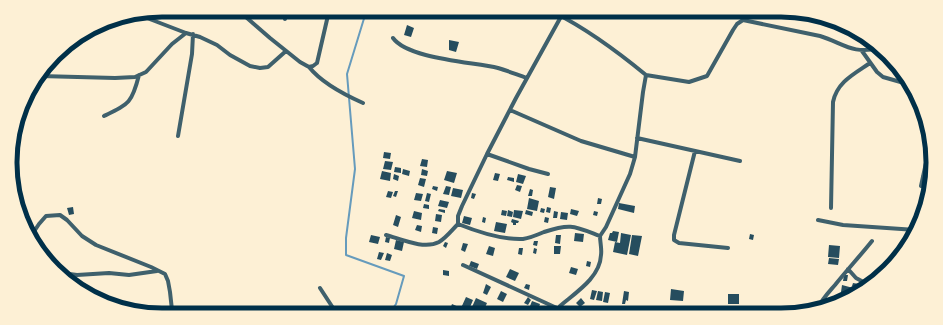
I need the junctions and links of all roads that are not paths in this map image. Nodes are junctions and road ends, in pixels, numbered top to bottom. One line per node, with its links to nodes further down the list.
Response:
1 (246, 17): 10 (street)
2 (328, 17): 13 (street)
3 (561, 17): 17 (street)
4 (565, 17): 15 (street)
5 (148, 18): 6 (street)
6 (186, 33): 7 (street); 14 (street)
7 (193, 34): 10 (street); 22 (street)
8 (393, 38): 17 (street)
9 (872, 49): 11 (street)
10 (286, 51): 13 (street)
11 (862, 51): 12 (street); 15 (street)
12 (870, 63): 18 (street); 32 (street)
13 (309, 67): 19 (street)
14 (139, 75): 16 (street); 21 (street)
15 (646, 75): 23 (street)
16 (46, 76)
17 (527, 78): 20 (street)
18 (901, 82)
19 (363, 103)
20 (510, 110): 25 (street); 26 (street)
21 (104, 116)
22 (178, 136)
23 (637, 138): 24 (street); 26 (street)
24 (695, 151): 27 (street); 40 (street)
25 (487, 154): 29 (street); 34 (street)
26 (635, 157): 38 (street)
27 (740, 161)
28 (926, 162): 30 (street)
29 (548, 174)
30 (923, 176): 31 (street)
31 (921, 186)
32 (832, 208)
33 (818, 220): 35 (street)
34 (458, 224): 37 (street); 38 (street)
35 (910, 230)
36 (34, 231): 43 (street)
37 (386, 235)
38 (600, 236): 51 (street)
39 (872, 241): 42 (street)
40 (728, 248)
41 (463, 265): 50 (street)
42 (848, 269): 45 (street); 47 (street)
43 (158, 271): 44 (street); 48 (street)
44 (69, 274)
45 (862, 282)
46 (320, 288): 49 (street)
47 (822, 302)
48 (172, 308)
49 (334, 308)
50 (557, 308)
51 (559, 308)

